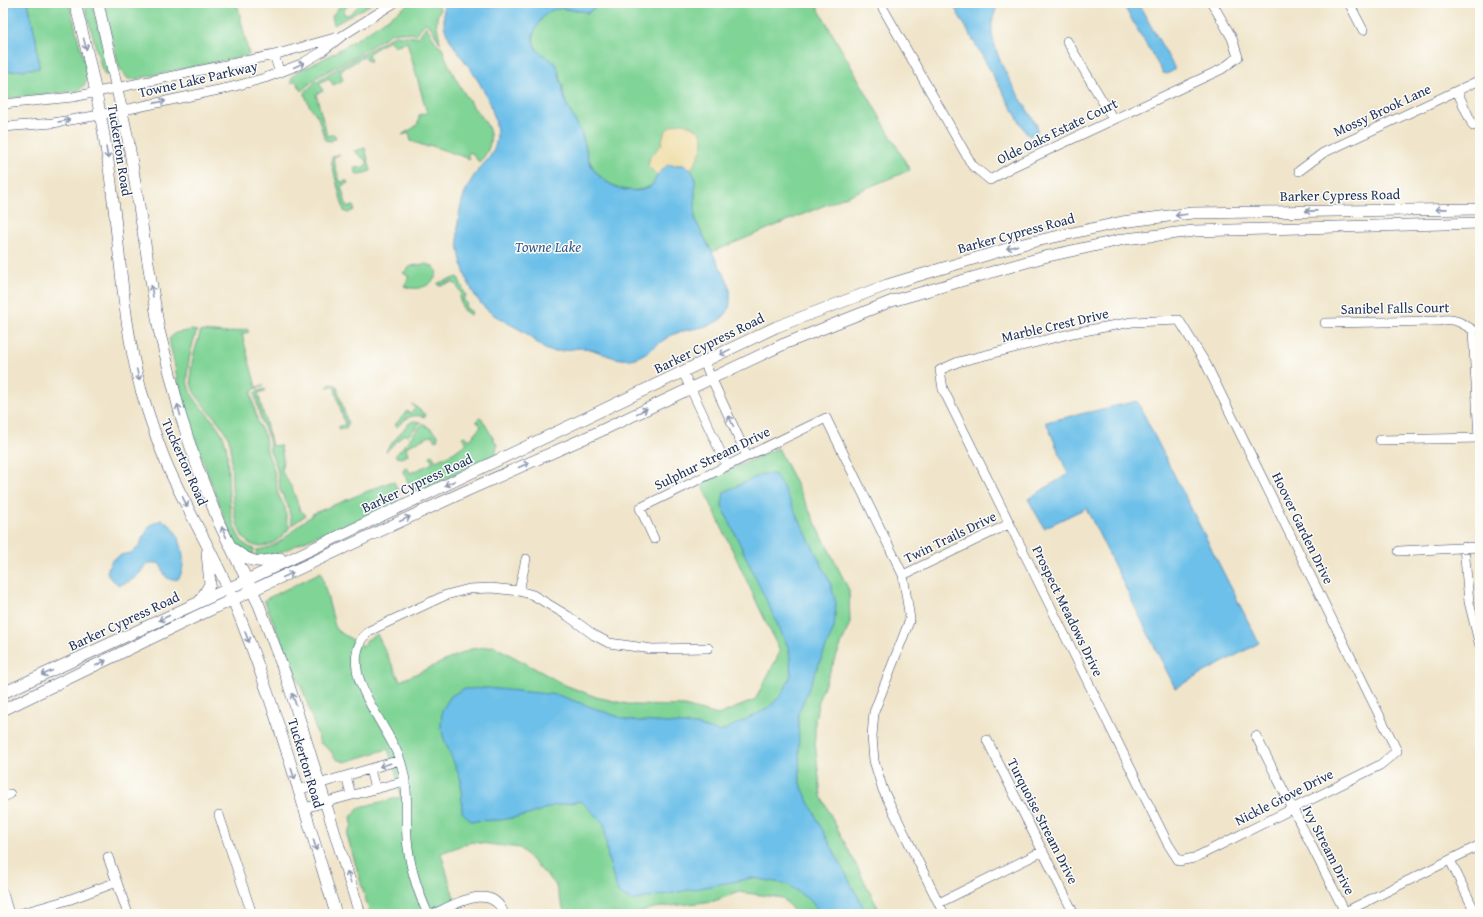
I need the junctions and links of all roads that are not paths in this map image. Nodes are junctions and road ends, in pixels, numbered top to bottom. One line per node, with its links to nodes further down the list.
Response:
1 (74, 3): 15 (main road, Tuckerton Road, one-way to 15)
2 (98, 3): 13 (main road, Tuckerton Road)
3 (394, 3): 8 (street, Towne Lake Parkway)
4 (880, 3): 19 (street, Olde Oaks Estate Court)
5 (1212, 3): 19 (street, Olde Oaks Estate Court)
6 (1349, 3): 7 (street)
7 (1363, 30)
8 (342, 36): 10 (street, Towne Lake Parkway); 11 (street, Towne Lake Parkway, one-way to 8)
9 (1067, 41): 19 (street)
10 (274, 55): 11 (street); 13 (street, Towne Lake Parkway)
11 (280, 73): 17 (street, Towne Lake Parkway, one-way to 11)
12 (1480, 80): 14 (street, Mossy Brook Lane)
13 (118, 88): 15 (street, Towne Lake Parkway); 17 (main road, Tuckerton Road)
14 (1457, 91): 20 (street); 22 (street, Mossy Brook Lane)
15 (96, 92): 16 (street, Towne Lake Parkway); 18 (main road, Tuckerton Road)
16 (3, 104)
17 (122, 110): 18 (street, Towne Lake Parkway); 45 (main road, Tuckerton Road, one-way to 17)
18 (100, 115): 21 (street, Towne Lake Parkway, one-way to 18); 44 (main road, Tuckerton Road, one-way to 44)
19 (1113, 120)
20 (1473, 126)
21 (3, 127)
22 (1299, 171)
23 (1480, 209): 24 (main road, Barker Cypress Road, one-way to 24)
24 (1294, 211): 26 (main road); 27 (main road, Barker Cypress Road, one-way to 27)
25 (1480, 223): 26 (main road, Barker Cypress Road)
26 (1295, 228): 28 (main road, Barker Cypress Road)
27 (1041, 240): 28 (main road); 31 (main road, Barker Cypress Road, one-way to 31)
28 (1044, 257): 34 (main road, Barker Cypress Road)
29 (1179, 320): 32 (street, Marble Crest Drive); 64 (street, Hoover Garden Drive)
30 (1325, 323): 36 (street, Sanibel Falls Court)
31 (704, 362): 33 (main road, Barker Cypress Road); 34 (street)
32 (940, 370): 42 (street, Prospect Meadows Drive)
33 (683, 372): 35 (street); 38 (main road, Barker Cypress Road)
34 (712, 378): 35 (main road, Barker Cypress Road); 39 (street, one-way to 34)
35 (690, 388): 40 (street); 41 (main road, Barker Cypress Road, one-way to 35)
36 (1480, 438): 37 (street)
37 (1380, 440)
38 (508, 456): 41 (main road); 48 (main road, Barker Cypress Road, one-way to 48)
39 (747, 456): 40 (street, Sulphur Stream Drive); 51 (street, Sulphur Stream Drive)
40 (727, 466): 43 (street, Sulphur Stream Drive)
41 (443, 501): 55 (main road, Barker Cypress Road, one-way to 41)
42 (1009, 524): 51 (street, Twin Trails Drive); 81 (street, Prospect Meadows Drive)
43 (654, 539)
44 (206, 544): 53 (main road, Tuckerton Road); 57 (main road)
45 (230, 547): 48 (main road); 52 (main road, Tuckerton Road)
46 (1464, 547): 47 (street); 49 (street); 58 (street)
47 (1480, 547)
48 (304, 552): 52 (main road, Barker Cypress Road)
49 (1399, 552)
50 (526, 559): 54 (street)
51 (903, 575): 84 (street)
52 (247, 580): 53 (main road, Barker Cypress Road); 55 (main road, Tuckerton Road)
53 (228, 588): 56 (main road, Tuckerton Road); 57 (main road, Barker Cypress Road)
54 (519, 591): 59 (street); 65 (street)
55 (253, 592): 56 (main road, Barker Cypress Road); 69 (main road, Tuckerton Road, one-way to 55)
56 (233, 601): 61 (main road, Barker Cypress Road, one-way to 56); 71 (main road, Tuckerton Road, one-way to 71)
57 (200, 602): 60 (main road, Barker Cypress Road, one-way to 60)
58 (1480, 646)
59 (708, 648)
60 (3, 693)
61 (3, 710)
62 (1256, 736): 75 (street, Ivy Stream Drive)
63 (987, 740): 78 (street, Turquoise Stream Drive)
64 (1397, 751): 75 (street, Nickle Grove Drive)
65 (400, 760): 66 (street, one-way to 66); 68 (street)
66 (370, 770): 67 (street); 70 (street)
67 (346, 776): 69 (street); 72 (street)
68 (406, 781): 70 (street); 92 (street)
69 (321, 783): 71 (street); 73 (main road, Tuckerton Road)
70 (375, 788): 72 (street)
71 (298, 790): 74 (main road, Tuckerton Road)
72 (351, 795): 73 (street)
73 (326, 802): 74 (street); 91 (main road, Tuckerton Road, one-way to 73)
74 (304, 808): 90 (main road, Tuckerton Road, one-way to 90)
75 (1293, 808): 81 (street, Nickle Grove Drive); 85 (street, Ivy Stream Drive)
76 (219, 815): 89 (street)
77 (1480, 845): 80 (street)
78 (1043, 851): 84 (street); 96 (street, Turquoise Stream Drive)
79 (108, 857): 82 (street)
80 (1450, 860): 85 (street); 97 (street)
81 (1179, 861)
82 (117, 882): 87 (street); 88 (street)
83 (3, 893): 86 (street)
84 (939, 903): 95 (street)
85 (1343, 913)
86 (9, 914)
87 (19, 914)
88 (128, 914)
89 (252, 914)
90 (336, 914)
91 (360, 914)
92 (428, 914)
93 (433, 914): 94 (street)
94 (504, 914)
95 (944, 914)
96 (1074, 914)
97 (1476, 914)

